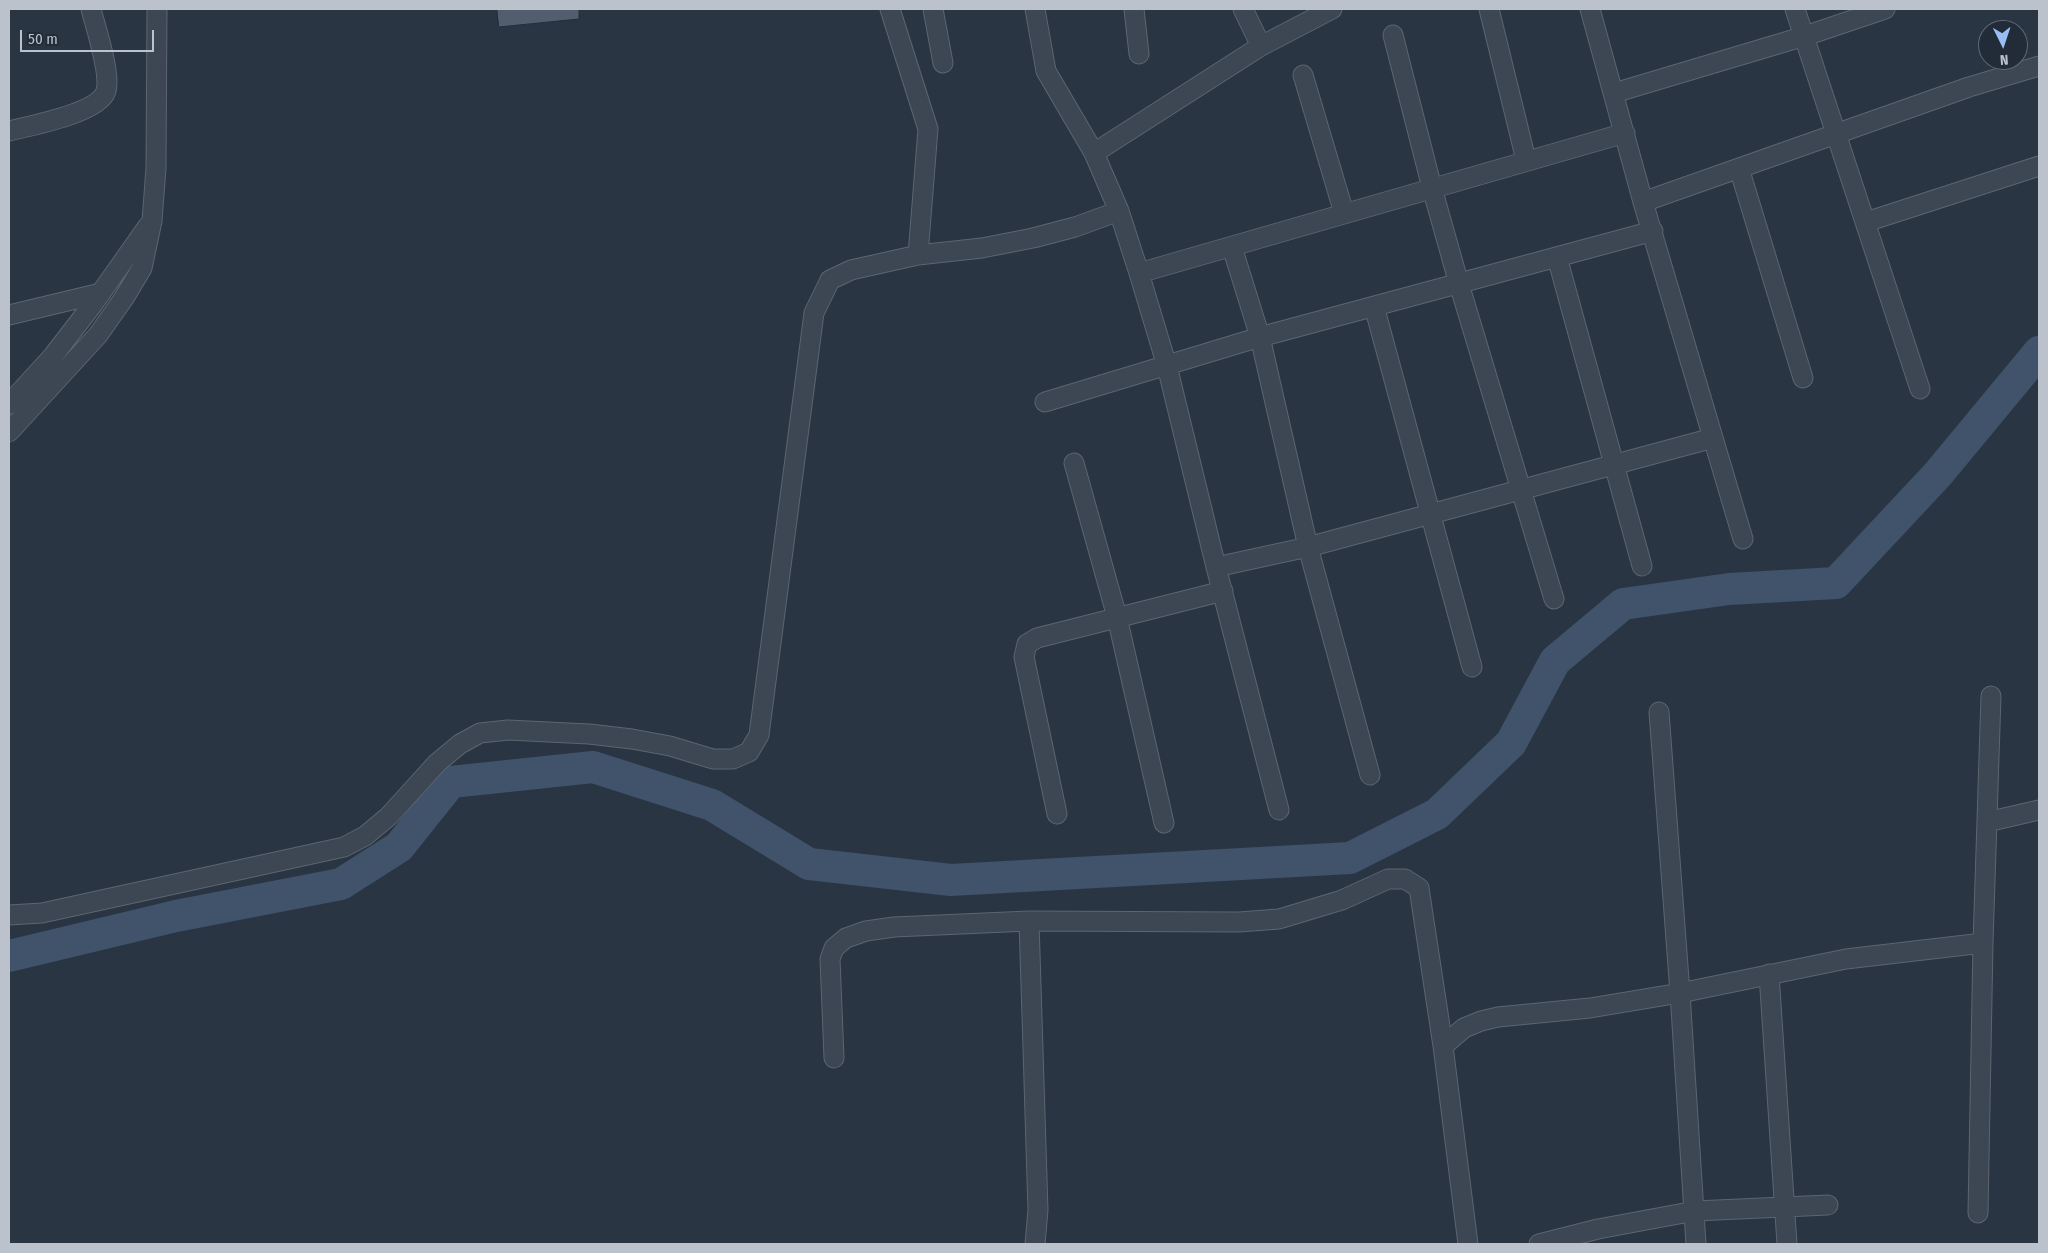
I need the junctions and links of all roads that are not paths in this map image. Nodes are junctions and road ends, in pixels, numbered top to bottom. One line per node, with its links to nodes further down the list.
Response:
1 (91, 9): 21 (street)
2 (157, 9): 32 (street)
3 (890, 9): 36 (street)
4 (933, 9): 17 (street)
5 (1035, 9): 24 (street)
6 (1134, 9): 16 (street)
7 (1242, 9): 15 (street)
8 (1332, 9): 15 (street)
9 (1489, 9): 25 (street)
10 (1590, 9): 20 (street)
11 (1795, 9): 14 (street)
12 (1885, 9): 14 (street)
13 (1393, 35): 28 (street)
14 (1804, 36): 20 (street); 23 (street)
15 (1261, 46): 24 (street)
16 (1139, 54)
17 (943, 63)
18 (2039, 66): 23 (street)
19 (1302, 75): 31 (street)
20 (1614, 93): 22 (street)
21 (9, 131)
22 (1625, 133): 25 (street); 29 (street)
23 (1837, 133): 27 (street); 33 (street)
24 (1094, 153): 30 (street)
25 (1526, 160): 28 (street)
26 (2039, 166): 33 (street)
27 (1739, 168): 29 (street); 45 (street)
28 (1432, 188): 31 (street); 39 (street)
29 (1643, 202): 34 (street)
30 (1119, 211): 36 (street); 38 (street)
31 (1344, 214): 35 (street)
32 (152, 221): 40 (street); 49 (street)
33 (1866, 222): 46 (street)
34 (1653, 231): 37 (street); 50 (street)
35 (1232, 247): 38 (street); 43 (street)
36 (918, 256): 71 (street)
37 (1557, 257): 39 (street); 52 (street)
38 (1139, 273): 44 (street)
39 (1459, 284): 41 (street); 53 (street)
40 (101, 293): 42 (street); 48 (street)
41 (1374, 306): 43 (street); 54 (street)
42 (9, 315)
43 (1260, 337): 44 (street); 56 (street)
44 (1167, 366): 47 (street); 58 (street)
45 (1803, 378)
46 (1920, 389)
47 (1045, 402)
48 (9, 404)
49 (9, 432)
50 (1713, 438): 52 (street); 55 (street)
51 (1074, 463): 61 (street)
52 (1614, 465): 53 (street); 57 (street)
53 (1521, 491): 54 (street); 60 (street)
54 (1430, 515): 56 (street); 62 (street)
55 (1744, 539)
56 (1308, 547): 58 (street); 65 (street)
57 (1642, 566)
58 (1216, 567): 59 (street)
59 (1223, 591): 61 (street); 66 (street)
60 (1554, 599)
61 (1116, 617): 68 (street); 70 (street)
62 (1472, 667)
63 (1991, 696): 69 (street)
64 (1658, 712): 75 (street)
65 (1370, 775)
66 (1279, 810)
67 (2039, 810): 69 (street)
68 (1057, 814)
69 (1987, 822): 73 (street)
70 (1164, 823)
71 (9, 915)
72 (1028, 922): 76 (street); 77 (street); 83 (street)
73 (1983, 943): 74 (street); 81 (street)
74 (1770, 974): 75 (street); 79 (street)
75 (1680, 993): 76 (street); 80 (street)
76 (1443, 1046): 84 (street)
77 (834, 1058)
78 (1828, 1205): 79 (street)
79 (1786, 1207): 80 (street); 86 (street)
80 (1695, 1211): 82 (street); 85 (street)
81 (1978, 1213)
82 (1549, 1243)
83 (1034, 1244)
84 (1468, 1244)
85 (1696, 1244)
86 (1788, 1244)

